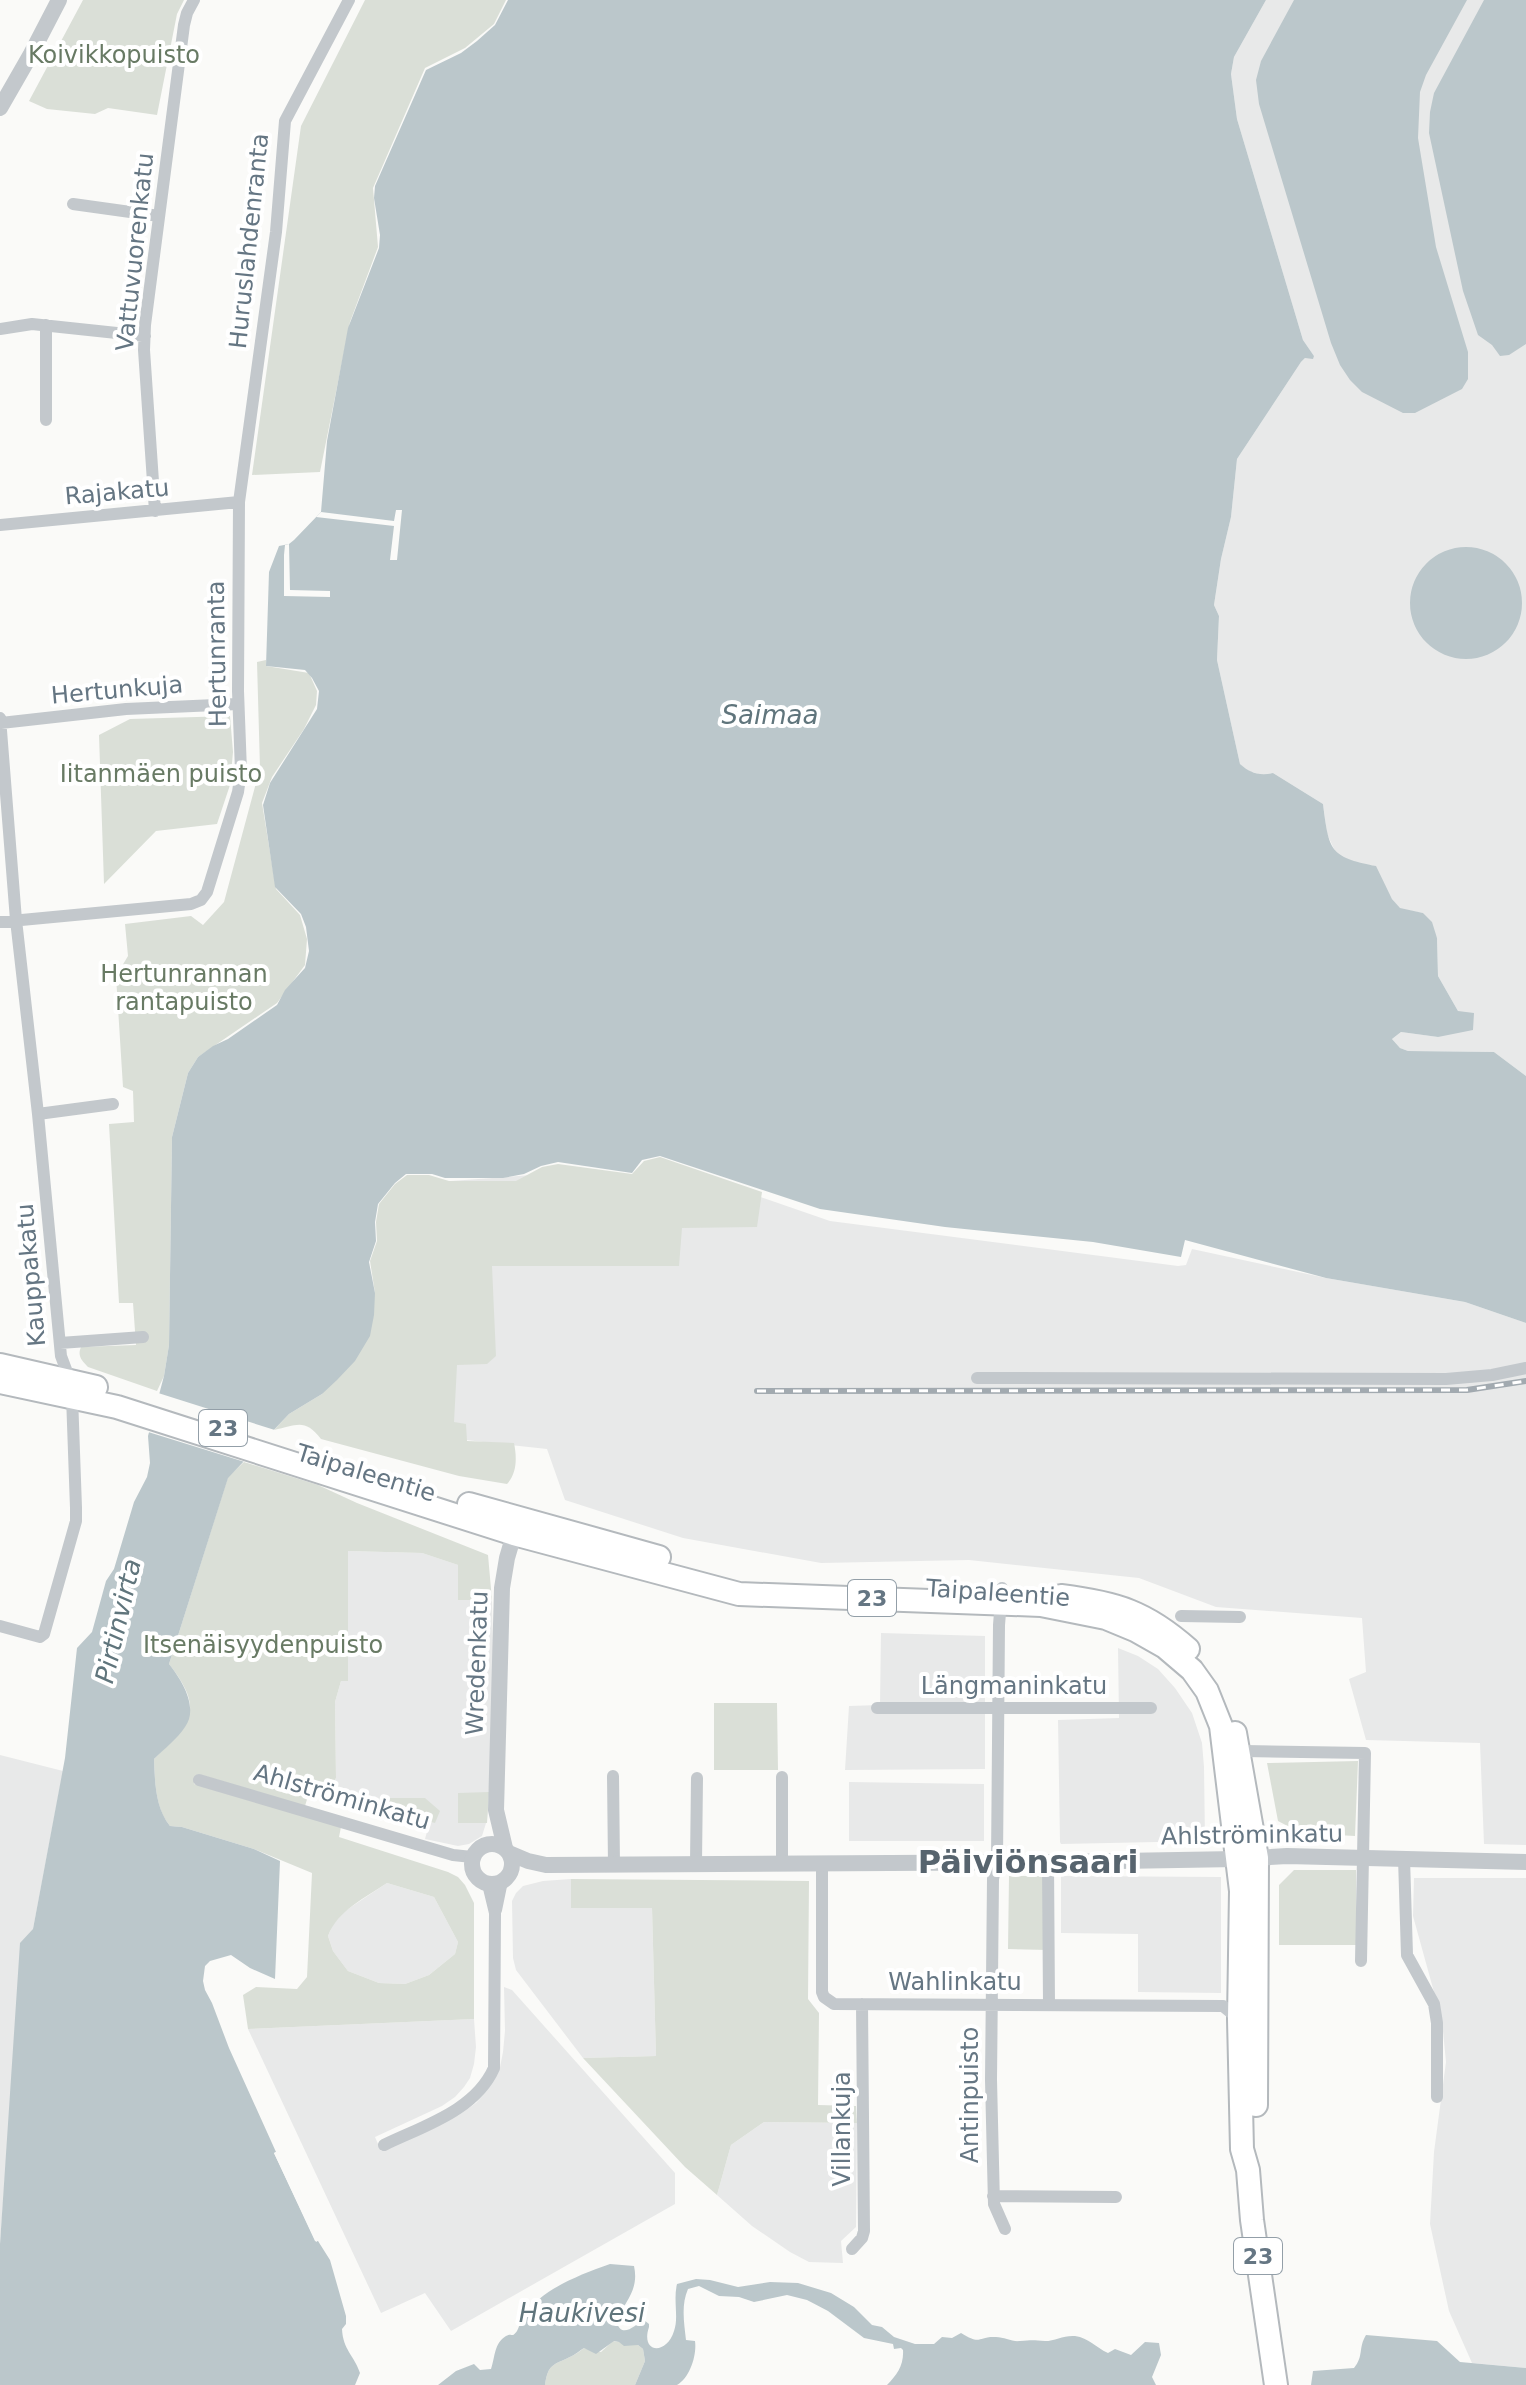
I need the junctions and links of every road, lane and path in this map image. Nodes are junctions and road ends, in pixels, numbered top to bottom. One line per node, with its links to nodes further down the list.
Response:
1 (59, 0): 4 (street)
2 (194, 0): 6 (street, Vattuvuorenkatu)
3 (349, 0): 11 (street, Huruslahdenranta)
4 (0, 108)
5 (73, 204): 6 (street)
6 (159, 216): 9 (street, Vattuvuorenkatu)
7 (46, 325): 8 (street); 9 (street); 10 (street)
8 (0, 329)
9 (145, 336): 12 (street, Vattuvuorenkatu)
10 (46, 420)
11 (239, 502): 12 (street, Rajakatu); 14 (street, Hertunranta)
12 (155, 511): 13 (street, Rajakatu)
13 (0, 525)
14 (238, 704): 15 (street, Hertunkuja); 16 (street, Hertunranta)
15 (0, 720): 16 (street, Kauppakatu)
16 (16, 920): 17 (street); 19 (street, Kauppakatu)
17 (0, 922)
18 (113, 1104): 19 (street)
19 (38, 1114): 21 (street, Kauppakatu)
20 (143, 1337): 21 (street)
21 (60, 1343): 26 (street, Kauppakatu)
22 (0, 1365): 26 (highway, Taipaleentie / 23)
23 (1526, 1368): 24 (street)
24 (977, 1378)
25 (0, 1382): 26 (highway, Taipaleentie / 23)
26 (71, 1388): 27 (highway, Taipaleentie / 23); 31 (street, Kauppakatu)
27 (516, 1526): 28 (highway, Taipaleentie / 23); 40 (street, Wredenkatu)
28 (1002, 1596): 33 (street, Antinpuisto); 43 (highway, Taipaleentie / 23)
29 (1181, 1616): 30 (street)
30 (1240, 1617)
31 (0, 1626)
32 (877, 1708): 33 (street, Längmaninkatu)
33 (999, 1708): 34 (street, Längmaninkatu); 46 (street, Antinpuisto)
34 (1151, 1708)
35 (1245, 1751): 45 (street)
36 (613, 1776): 51 (street)
37 (782, 1777): 52 (street)
38 (697, 1778): 49 (street)
39 (199, 1780): 42 (street, Ahlströminkatu)
40 (496, 1810): 41 (street, Wredenkatu); 42 (street, Wredenkatu)
41 (507, 1850): 42 (street); 53 (street, Ahlströminkatu); 54 (street)
42 (476, 1852): 54 (street)
43 (1247, 1858): 45 (street, Ahlströminkatu); 47 (street, Ahlströminkatu); 59 (highway, Taipaleentie / 23); 62 (highway, Taipaleentie / 23)
44 (1404, 1858): 45 (street, Ahlströminkatu); 48 (street, Ahlströminkatu); 60 (street)
45 (1362, 1859): 55 (street)
46 (997, 1861): 47 (street, Ahlströminkatu); 50 (street, Ahlströminkatu); 57 (street, Antinpuisto)
47 (1048, 1862): 58 (street)
48 (1526, 1862)
49 (696, 1863): 51 (street, Ahlströminkatu); 52 (street, Ahlströminkatu)
50 (822, 1863): 52 (street, Ahlströminkatu); 56 (street, Wahlinkatu)
51 (614, 1864): 53 (street, Ahlströminkatu)
52 (782, 1864)
53 (546, 1865): 54 (street, Ahlströminkatu)
54 (499, 1881): 61 (street)
55 (1361, 1961)
56 (862, 2004): 57 (street, Wahlinkatu); 66 (street, Villankuja)
57 (992, 2004): 58 (street, Wahlinkatu); 63 (street, Antinpuisto)
58 (1049, 2005): 59 (street, Wahlinkatu)
59 (1231, 2013): 62 (highway, Taipaleentie / 23)
60 (1437, 2097)
61 (384, 2145)
62 (1248, 2170): 67 (highway, Taipaleentie / 23)
63 (993, 2196): 64 (street); 65 (street, Antinpuisto)
64 (1116, 2197)
65 (1005, 2229)
66 (852, 2249)
67 (1276, 2385)

